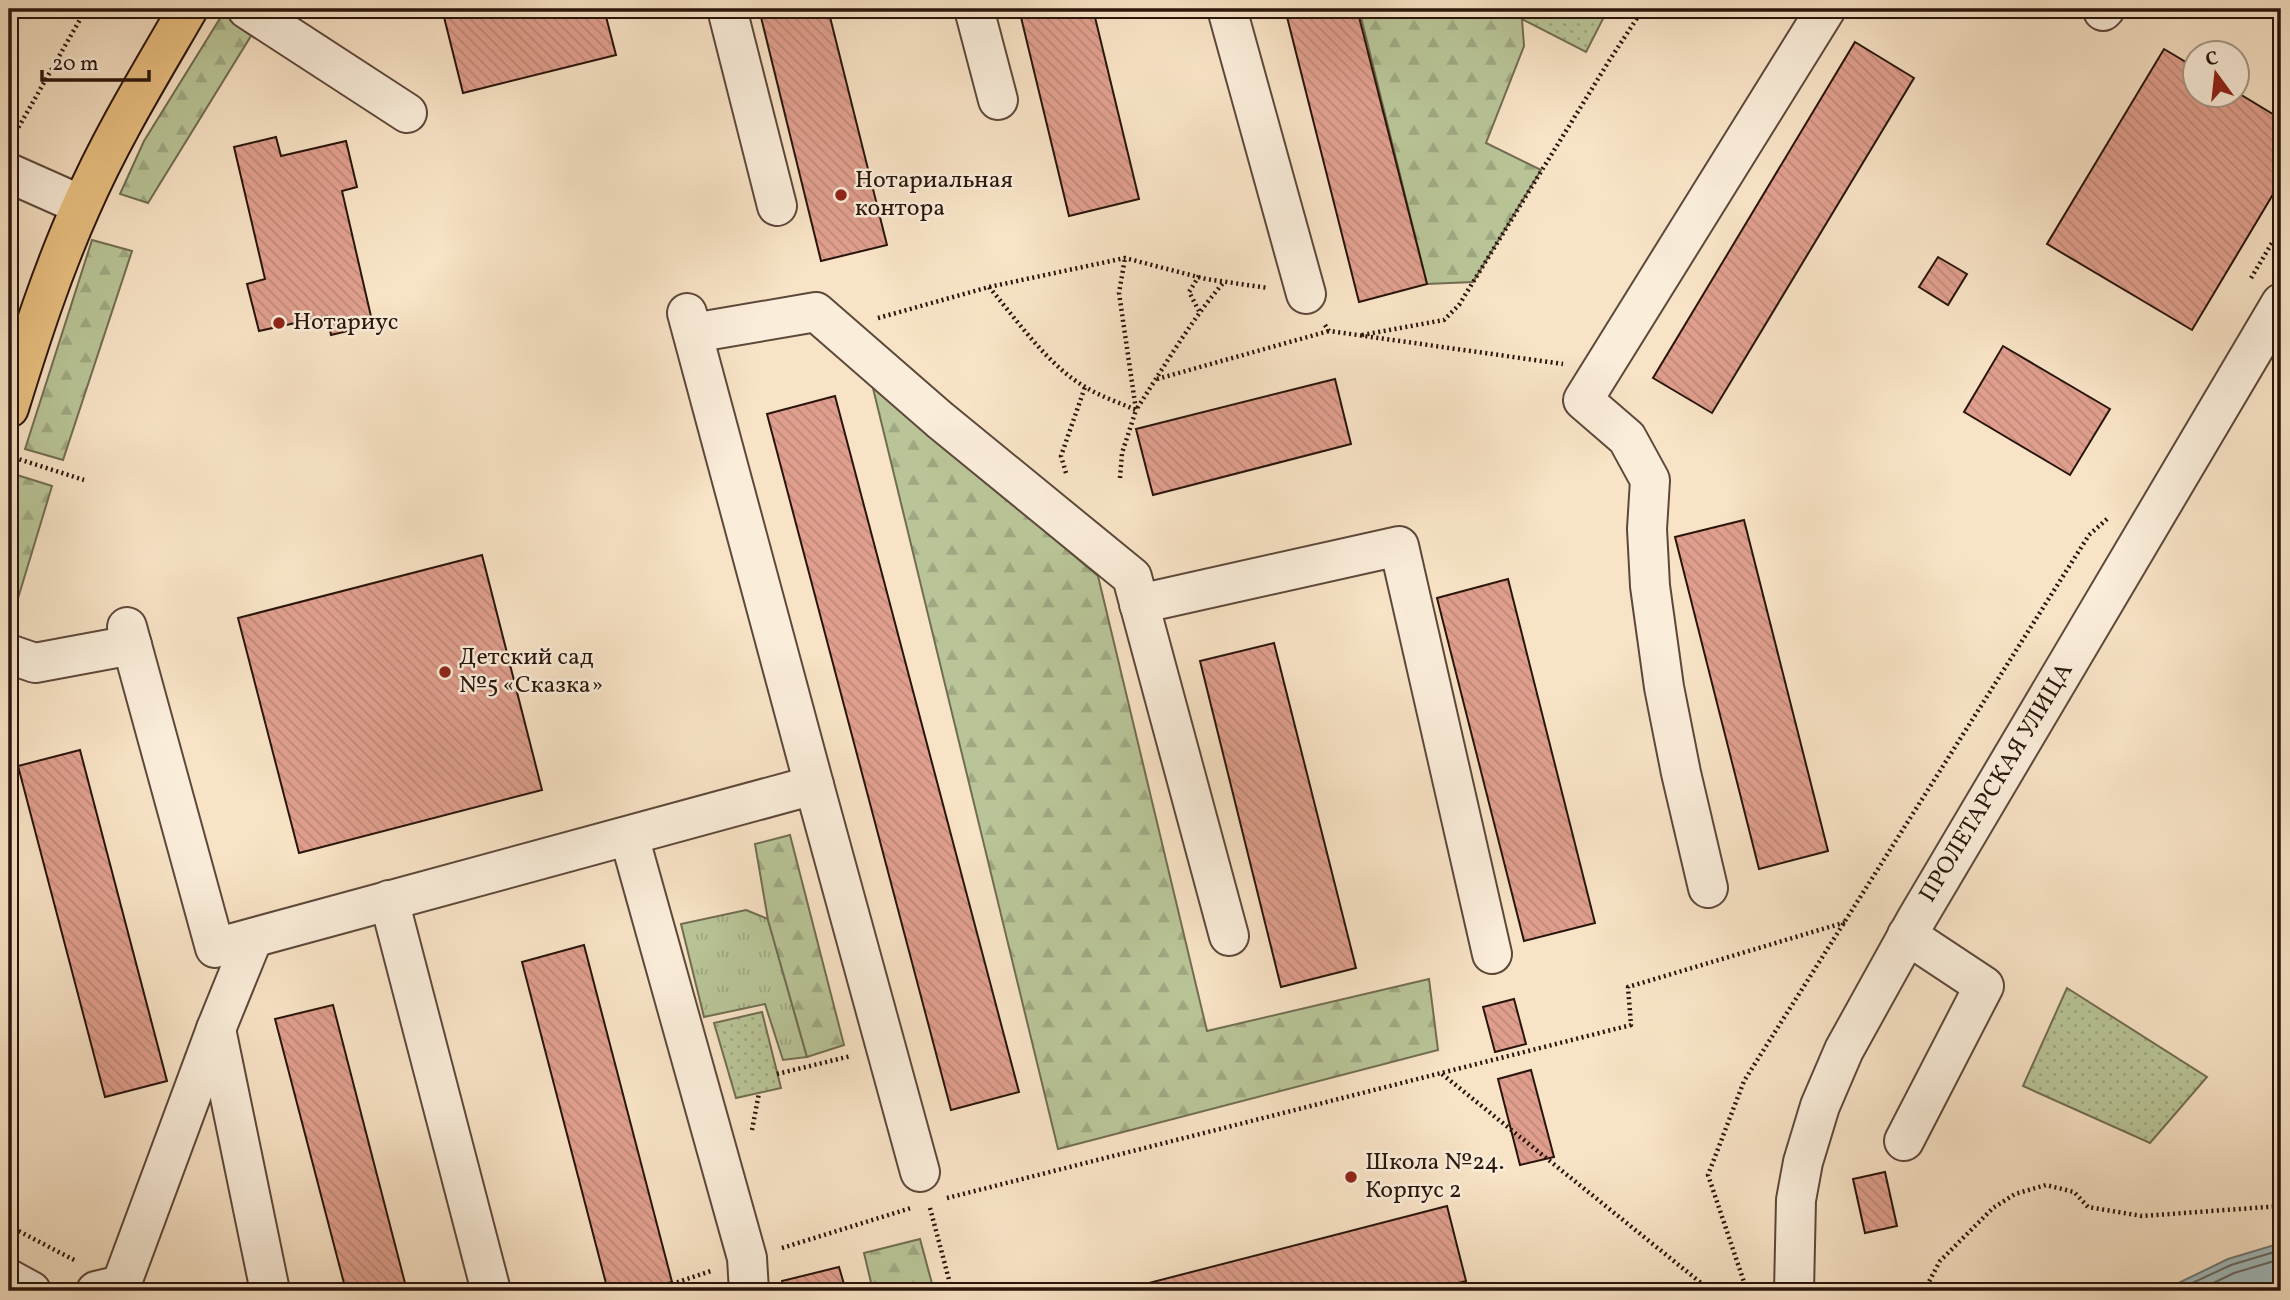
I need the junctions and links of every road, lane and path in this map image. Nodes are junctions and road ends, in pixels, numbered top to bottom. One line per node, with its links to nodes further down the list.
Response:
1 (86, 9): 11 (path)
2 (188, 9): 13 (main road)
3 (247, 9): 10 (street)
4 (727, 9): 14 (street)
5 (975, 9): 9 (street)
6 (1227, 9): 21 (street)
7 (1643, 9): 26 (path)
8 (1826, 9): 27 (street)
9 (998, 100)
10 (407, 113)
11 (9, 142)
12 (9, 173): 13 (street)
13 (81, 205): 30 (main road)
14 (777, 206)
15 (2281, 228): 19 (path)
16 (1125, 258): 17 (path); 20 (path); 31 (path)
17 (1199, 276): 18 (path); 23 (path)
18 (1224, 282): 21 (path); 23 (path)
19 (2248, 282)
20 (989, 287): 24 (path); 29 (path)
21 (1306, 294): 25 (path)
22 (2281, 303): 44 (street, ПРОЛЕТАРСКАЯ УЛИЦА)
23 (1199, 311): 28 (path)
24 (871, 320)
25 (1329, 331): 26 (path); 28 (path)
26 (1358, 335): 27 (path)
27 (1602, 370): 41 (street)
28 (1156, 380): 31 (path)
29 (1085, 387): 31 (path); 35 (path)
30 (9, 408)
31 (1136, 410): 33 (path)
32 (9, 456): 34 (path)
33 (1120, 478)
34 (84, 480)
35 (1068, 483)
36 (2117, 512): 43 (path)
37 (1139, 604): 39 (street); 45 (street); 47 (street)
38 (9, 654): 46 (street)
39 (814, 785): 40 (street); 49 (street)
40 (629, 835): 42 (street); 56 (street)
41 (1708, 888)
42 (389, 900): 46 (street); 61 (street)
43 (1846, 922): 51 (path); 65 (path)
44 (1908, 935): 52 (street); 66 (street, ПРОЛЕТАРСКАЯ УЛИЦА)
45 (1229, 936)
46 (253, 937): 48 (street)
47 (1492, 954)
48 (216, 1028): 58 (street); 60 (street)
49 (886, 1047): 50 (path); 53 (street)
50 (778, 1074)
51 (1442, 1074): 53 (path); 64 (path)
52 (1904, 1140)
53 (924, 1187): 56 (path); 63 (path)
54 (2281, 1206): 67 (path)
55 (9, 1226): 58 (path)
56 (748, 1275): 62 (path)
57 (9, 1279): 59 (street)
58 (108, 1288)
59 (31, 1291)
60 (270, 1291)
61 (491, 1291)
62 (651, 1291)
63 (952, 1291)
64 (1711, 1291)
65 (1747, 1291)
66 (1794, 1291)
67 (1924, 1291)

